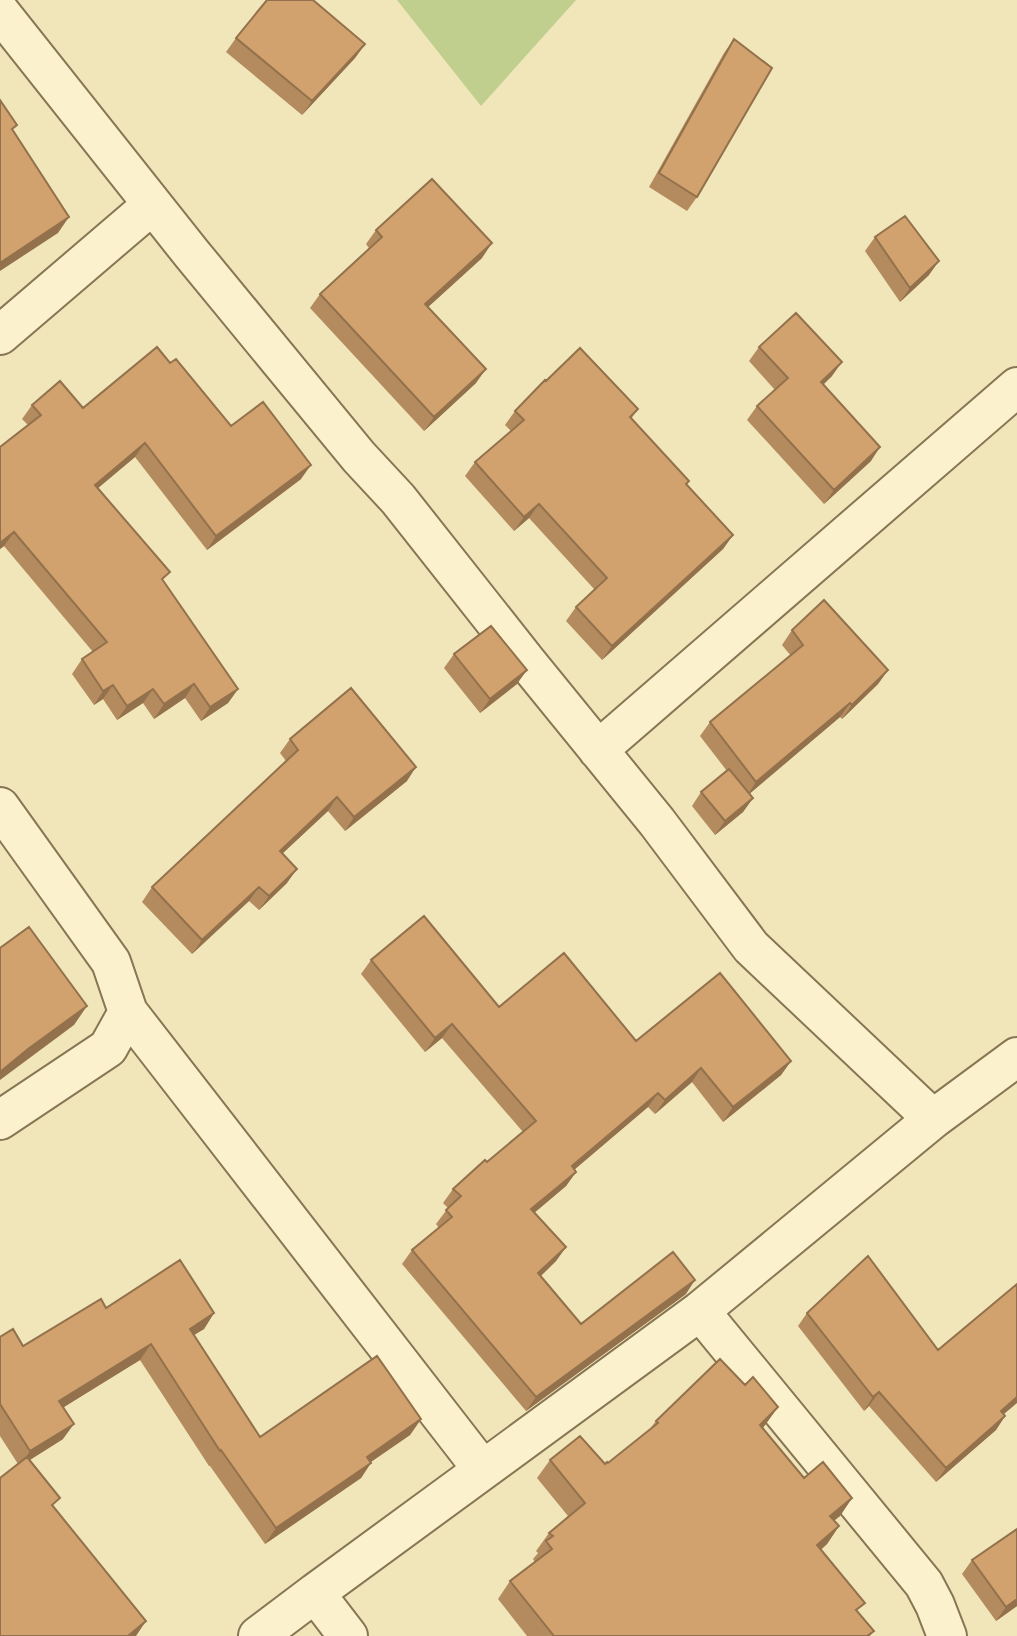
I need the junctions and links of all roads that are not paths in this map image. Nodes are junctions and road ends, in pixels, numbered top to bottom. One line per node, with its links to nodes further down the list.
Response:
1 (0, 12): 2 (street)
2 (152, 205): 3 (street); 5 (street)
3 (0, 335)
4 (1017, 387): 5 (street)
5 (598, 750): 9 (street)
6 (0, 807): 7 (street)
7 (128, 1012): 10 (street); 12 (street)
8 (1017, 1057): 9 (street)
9 (933, 1119): 11 (street)
10 (0, 1120)
11 (700, 1311): 12 (street); 16 (street)
12 (483, 1470): 13 (street)
13 (315, 1593): 14 (street); 15 (street)
14 (258, 1636)
15 (348, 1636)
16 (947, 1636)

